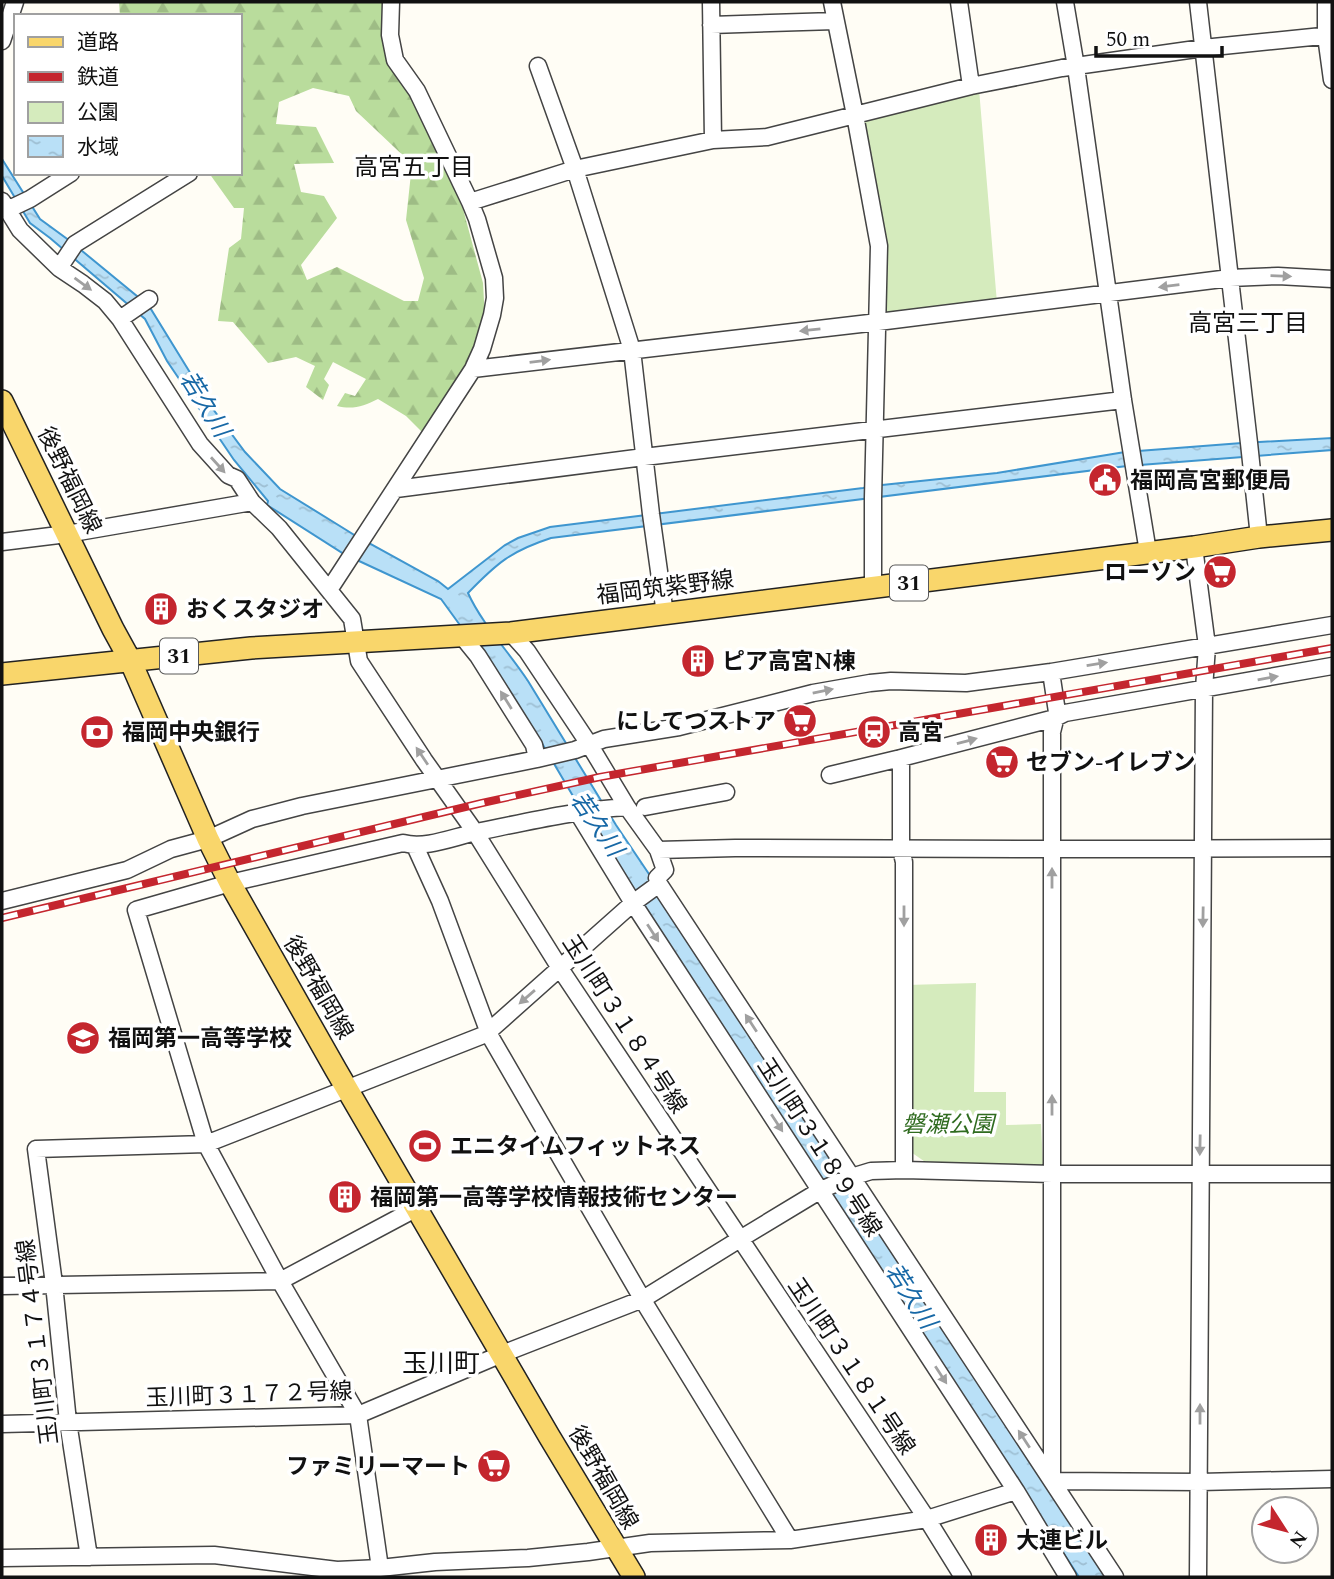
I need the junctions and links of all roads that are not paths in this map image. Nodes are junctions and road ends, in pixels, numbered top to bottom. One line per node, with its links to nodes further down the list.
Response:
1 (15, 2): 12 (street)
2 (391, 2): 23 (street)
3 (711, 2): 10 (street)
4 (832, 2): 9 (street)
5 (960, 2): 17 (street)
6 (1065, 2): 15 (street)
7 (1198, 2): 13 (street)
8 (1326, 2): 11 (street)
9 (835, 22): 10 (street); 18 (street)
10 (712, 25): 19 (street)
11 (1329, 35): 13 (street); 16 (street)
12 (2, 41)
13 (1203, 48): 15 (street); 26 (street)
14 (538, 66): 20 (street)
15 (1076, 67): 17 (street); 28 (street)
16 (1332, 80)
17 (971, 86): 18 (street)
18 (855, 115): 19 (street); 31 (street)
19 (713, 140): 20 (street)
20 (575, 169): 23 (street); 32 (street)
21 (68, 175): 24 (street)
22 (186, 175): 25 (street)
23 (470, 202): 33 (street)
24 (7, 206): 25 (street, 玉川町３１８４号線)
25 (60, 266): 30 (street, 玉川町３１８４号線, one-way to 30)
26 (1230, 278): 27 (street, one-way to 27); 28 (street, one-way to 28); 42 (street)
27 (1332, 279)
28 (1109, 294): 31 (street); 34 (street)
29 (149, 299): 30 (street)
30 (123, 316): 39 (street, 玉川町３１８４号線, one-way to 39)
31 (878, 322): 32 (street, one-way to 32); 36 (street)
32 (632, 350): 33 (street, one-way to 32); 37 (street)
33 (472, 369): 38 (street)
34 (1123, 400): 36 (street); 45 (street)
35 (2, 401): 41 (main road, 後野福岡線)
36 (875, 430): 37 (street); 46 (street)
37 (644, 457): 38 (street); 48 (street)
38 (396, 489): 47 (street)
39 (252, 502): 41 (street); 47 (street, 玉川町３１８４号線)
40 (1332, 530): 42 (main road, 福岡筑紫野線 / 31)
41 (67, 534): 43 (street); 54 (main road, 後野福岡線)
42 (1259, 537): 44 (main road, 福岡筑紫野線 / 31)
43 (2, 542)
44 (1194, 547): 45 (main road, 福岡筑紫野線 / 31); 53 (street)
45 (1149, 552): 46 (main road, 福岡筑紫野線 / 31)
46 (873, 587): 48 (main road, 福岡筑紫野線 / 31)
47 (329, 590): 52 (street, 玉川町３１８４号線)
48 (665, 614): 50 (main road, 福岡筑紫野線 / 31)
49 (1332, 625): 53 (street)
50 (511, 633): 51 (main road, 福岡筑紫野線 / 31); 60 (street)
51 (471, 635): 52 (main road, 福岡筑紫野線 / 31); 61 (street, one-way to 51)
52 (356, 641): 54 (main road, 福岡筑紫野線 / 31); 64 (street, 玉川町３１８４号線, one-way to 52)
53 (1207, 646): 56 (street, one-way to 53); 58 (street)
54 (130, 660): 57 (main road, 福岡筑紫野線 / 31); 70 (main road, 後野福岡線)
55 (1332, 666): 58 (street, one-way to 55)
56 (1051, 672): 59 (street); 60 (street, one-way to 56)
57 (2, 674)
58 (1204, 690): 59 (street); 75 (street)
59 (1055, 718): 62 (street, one-way to 59); 74 (street)
60 (582, 747): 61 (street); 67 (street)
61 (540, 758): 64 (street)
62 (901, 758): 63 (street); 73 (street)
63 (833, 774)
64 (438, 780): 69 (street, 玉川町３１８４号線); 70 (street)
65 (726, 792): 66 (street)
66 (645, 807)
67 (619, 808): 68 (street); 76 (street)
68 (578, 813): 69 (street); 80 (street, 玉川町３１８９号線)
69 (475, 832): 71 (street); 81 (street, 玉川町３１８４号線)
70 (208, 839): 77 (main road, 後野福岡線); 79 (street)
71 (409, 845): 77 (street); 82 (street)
72 (1332, 848): 75 (street)
73 (901, 849): 74 (street); 76 (street); 85 (street, one-way to 85)
74 (1052, 849): 75 (street); 86 (street, one-way to 74)
75 (1204, 849): 87 (street, one-way to 87)
76 (658, 850): 78 (street)
77 (230, 883): 83 (main road, 後野福岡線); 84 (street)
78 (659, 884): 80 (street, 玉川町３１７４号線); 89 (street, 玉川町３１８９号線, one-way to 78)
79 (2, 901)
80 (633, 903): 81 (street, 玉川町３１７４号線); 90 (street, 玉川町３１８９号線, one-way to 90)
81 (561, 968): 82 (street, 玉川町３１７４号線, one-way to 82); 92 (street, 玉川町３１８４号線)
82 (488, 1032): 83 (street, 玉川町３１７４号線); 96 (street)
83 (347, 1087): 84 (street, 玉川町３１７４号線); 91 (main road, 後野福岡線)
84 (205, 1144): 93 (street); 94 (street, 玉川町３１７４号線)
85 (904, 1170): 86 (street, 玉川町３１７２号線); 89 (street, 玉川町３１７２号線)
86 (1052, 1174): 87 (street, 玉川町３１７２号線); 102 (street)
87 (1200, 1174): 88 (street, 玉川町３１７２号線); 103 (street, one-way to 87)
88 (1332, 1174)
89 (850, 1177): 90 (street, 玉川町３１７２号線); 102 (street, 玉川町３１８９号線, one-way to 89)
90 (821, 1190): 92 (street, 玉川町３１７２号線); 104 (street, 玉川町３１８９号線, one-way to 104)
91 (417, 1208): 93 (street); 97 (main road, 後野福岡線)
92 (740, 1239): 96 (street, 玉川町３１７２号線); 105 (street, 玉川町３１８１号線)
93 (280, 1281): 94 (street); 98 (street)
94 (54, 1284): 95 (street); 99 (street, 玉川町３１７４号線)
95 (2, 1286)
96 (643, 1299): 97 (street, 玉川町３１７２号線); 106 (street)
97 (502, 1354): 98 (street, 玉川町３１７２号線); 107 (main road, 後野福岡線)
98 (358, 1415): 99 (street, 玉川町３１７２号線); 110 (street)
99 (68, 1422): 100 (street, 玉川町３１７２号線); 108 (street, 玉川町３１７４号線)
100 (2, 1424)
101 (1332, 1479): 103 (street)
102 (1052, 1481): 103 (street); 114 (street, 玉川町３１８９号線)
103 (1200, 1482): 115 (street)
104 (1016, 1491): 105 (street); 113 (street, 玉川町３１８９号線)
105 (927, 1519): 106 (street); 112 (street, 玉川町３１８１号線)
106 (790, 1540): 107 (street)
107 (615, 1549): 110 (street); 111 (main road, 後野福岡線)
108 (89, 1557): 109 (street); 110 (street)
109 (2, 1558)
110 (380, 1573)
111 (634, 1577)
112 (963, 1577)
113 (1069, 1577)
114 (1115, 1577)
115 (1198, 1577)

